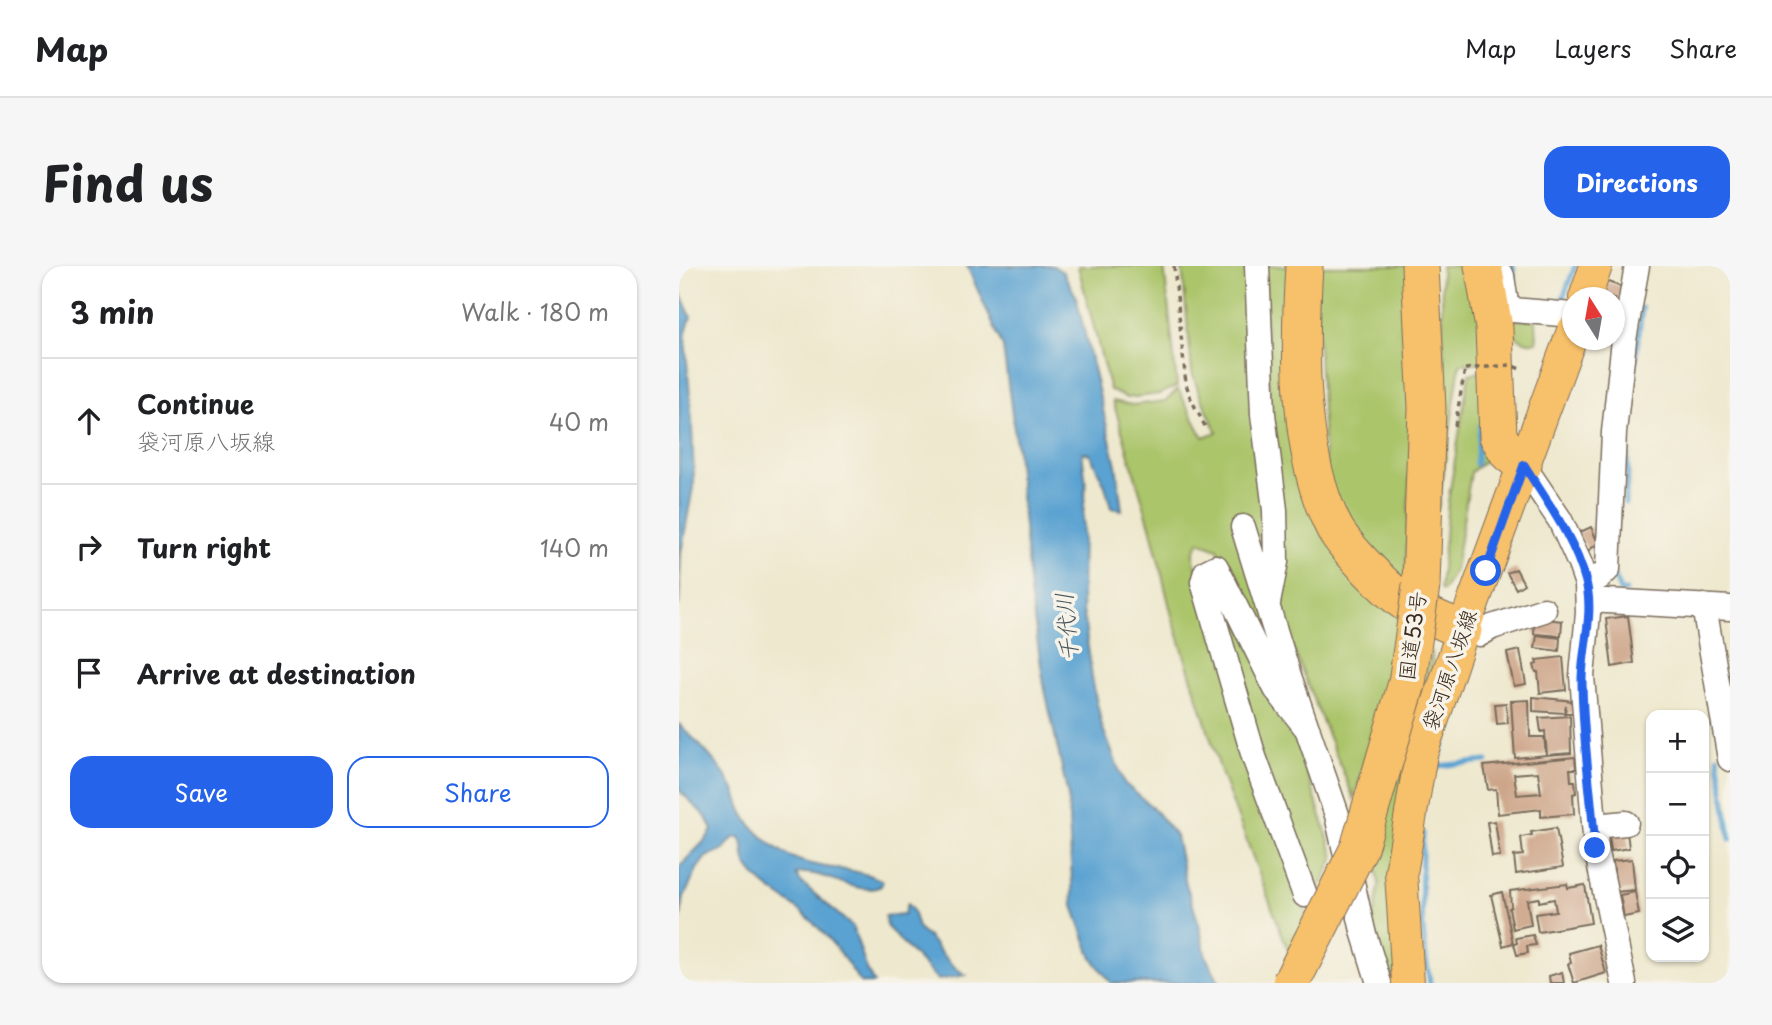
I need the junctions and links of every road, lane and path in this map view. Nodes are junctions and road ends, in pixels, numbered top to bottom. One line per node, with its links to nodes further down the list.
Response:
1 (1174, 266): 14 (path)
2 (1257, 266): 18 (street)
3 (1304, 266): 22 (highway)
4 (1420, 266): 28 (highway, 国道53号, bridge)
5 (1483, 266): 15 (highway)
6 (1500, 266): 10 (street)
7 (1596, 266): 9 (main road)
8 (1637, 266): 17 (street)
9 (1589, 287)
10 (1562, 314)
11 (1566, 350): 15 (main road, 袋河原八坂線)
12 (1465, 369): 13 (path, bridge)
13 (1523, 370)
14 (1207, 430)
15 (1524, 465): 17 (street); 22 (main road, 袋河原八坂線)
16 (1243, 527): 18 (street)
17 (1588, 592): 19 (street); 26 (street)
18 (1268, 606): 23 (street)
19 (1704, 606): 20 (street); 24 (street)
20 (1730, 608)
21 (1544, 610): 22 (street)
22 (1463, 630): 30 (main road, 袋河原八坂線)
23 (1308, 730): 27 (street); 29 (street)
24 (1730, 759)
25 (1626, 823): 26 (street)
26 (1594, 826): 31 (street)
27 (1305, 895)
28 (1291, 983)
29 (1379, 983)
30 (1408, 983)
31 (1624, 983)

